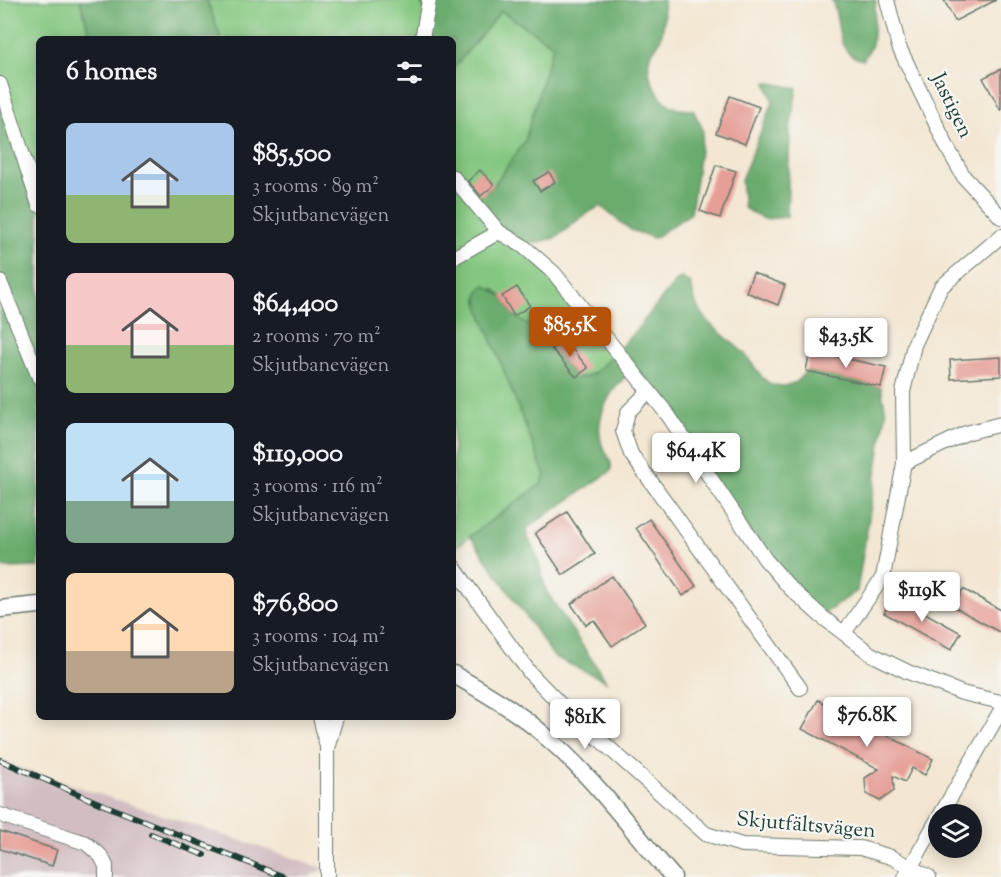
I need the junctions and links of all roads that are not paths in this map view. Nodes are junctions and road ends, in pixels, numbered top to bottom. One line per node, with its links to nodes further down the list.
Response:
1 (429, 0): 3 (street)
2 (887, 0): 7 (street, Jastigen)
3 (423, 36)
4 (0, 84): 6 (street)
5 (456, 181): 8 (street)
6 (36, 196)
7 (1001, 217)
8 (499, 232): 10 (street); 13 (street)
9 (1001, 236): 15 (street)
10 (456, 256)
11 (0, 282): 12 (street)
12 (36, 370)
13 (649, 391): 19 (street); 21 (street)
14 (1001, 424): 15 (street)
15 (904, 463): 19 (street)
16 (456, 570): 30 (street, Skjutfältsvägen)
17 (36, 605): 18 (main road)
18 (0, 609)
19 (844, 633): 22 (street)
20 (456, 676): 33 (main road)
21 (800, 687)
22 (1001, 702)
23 (1001, 710): 27 (street)
24 (321, 720): 26 (street)
25 (335, 720): 26 (street)
26 (327, 747): 32 (street)
27 (947, 804)
28 (0, 815): 31 (street)
29 (928, 837): 30 (street)
30 (908, 872): 34 (street, Skjutfältsvägen)
31 (106, 877)
32 (327, 877)
33 (674, 877)
34 (929, 877)

